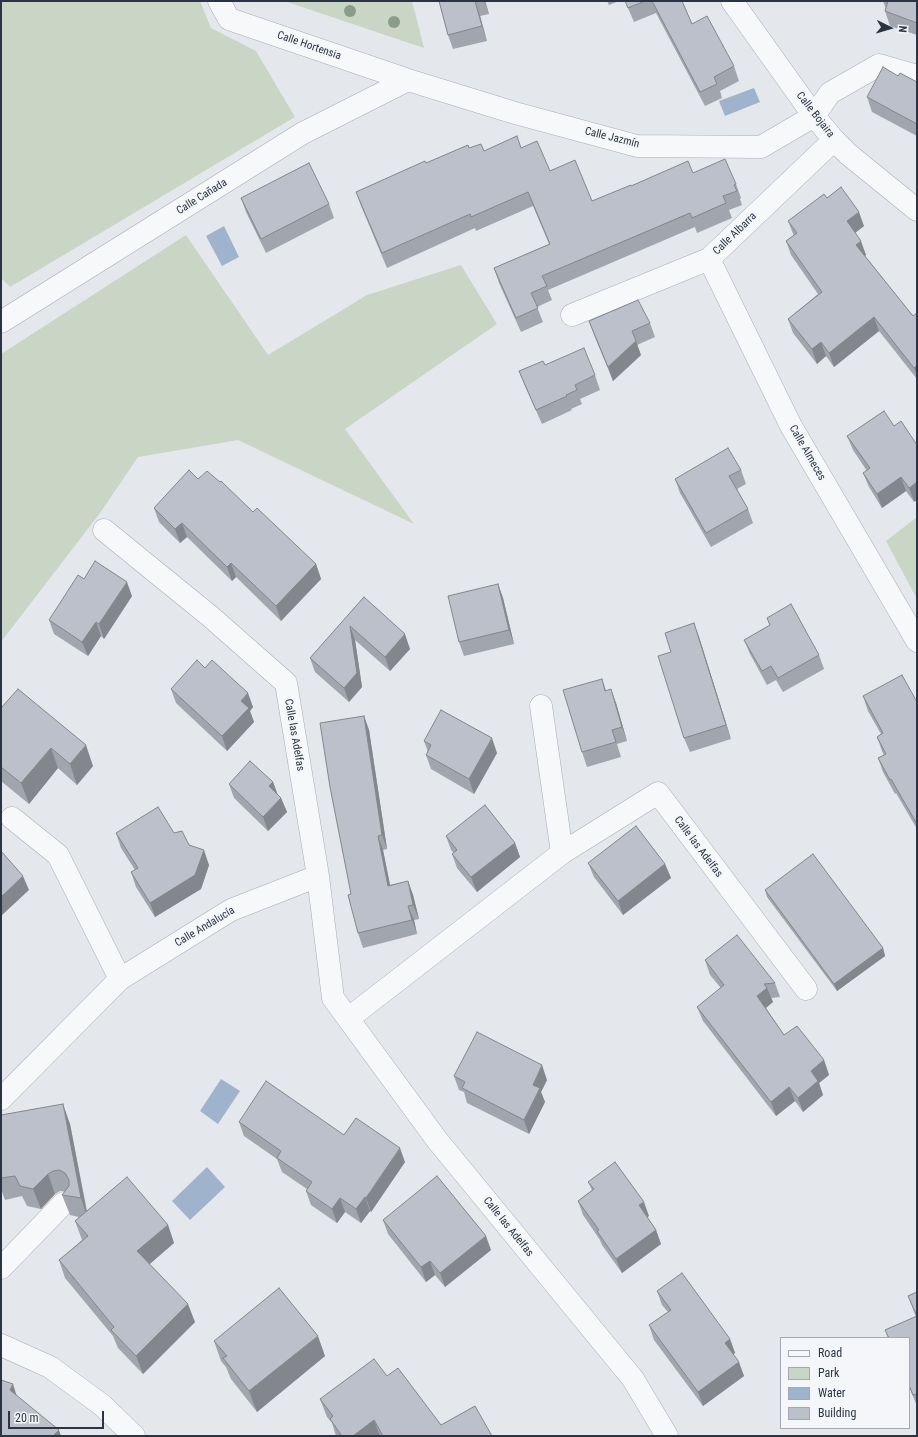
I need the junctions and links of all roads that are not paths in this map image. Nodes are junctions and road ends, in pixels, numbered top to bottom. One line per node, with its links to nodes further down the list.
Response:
1 (219, 1): 4 (street, Calle Hortensia)
2 (732, 1): 5 (street, Calle Bojaira)
3 (917, 76): 5 (street)
4 (408, 80): 5 (street, Calle Jazmín); 10 (street, Calle Cañada)
5 (814, 116): 6 (street, Calle Bojaira)
6 (834, 140): 7 (street, Calle Bojaira); 8 (street, Calle Albarra)
7 (917, 210)
8 (709, 259): 9 (street, Calle Albarra); 12 (street, Calle Almeces)
9 (572, 315)
10 (1, 322)
11 (104, 530): 16 (street, Calle las Adelfas)
12 (917, 641)
13 (541, 706): 15 (street)
14 (12, 818): 17 (street)
15 (562, 853): 18 (street, Calle las Adelfas); 19 (street, Calle las Adelfas)
16 (318, 876): 17 (street, Calle Andalucía); 19 (street, Calle las Adelfas)
17 (120, 979): 20 (street, Calle Andalucía)
18 (806, 989)
19 (349, 1018): 25 (street, Calle las Adelfas)
20 (1, 1099)
21 (64, 1203): 22 (street)
22 (1, 1268)
23 (1, 1346): 24 (street)
24 (134, 1436)
25 (668, 1436)

